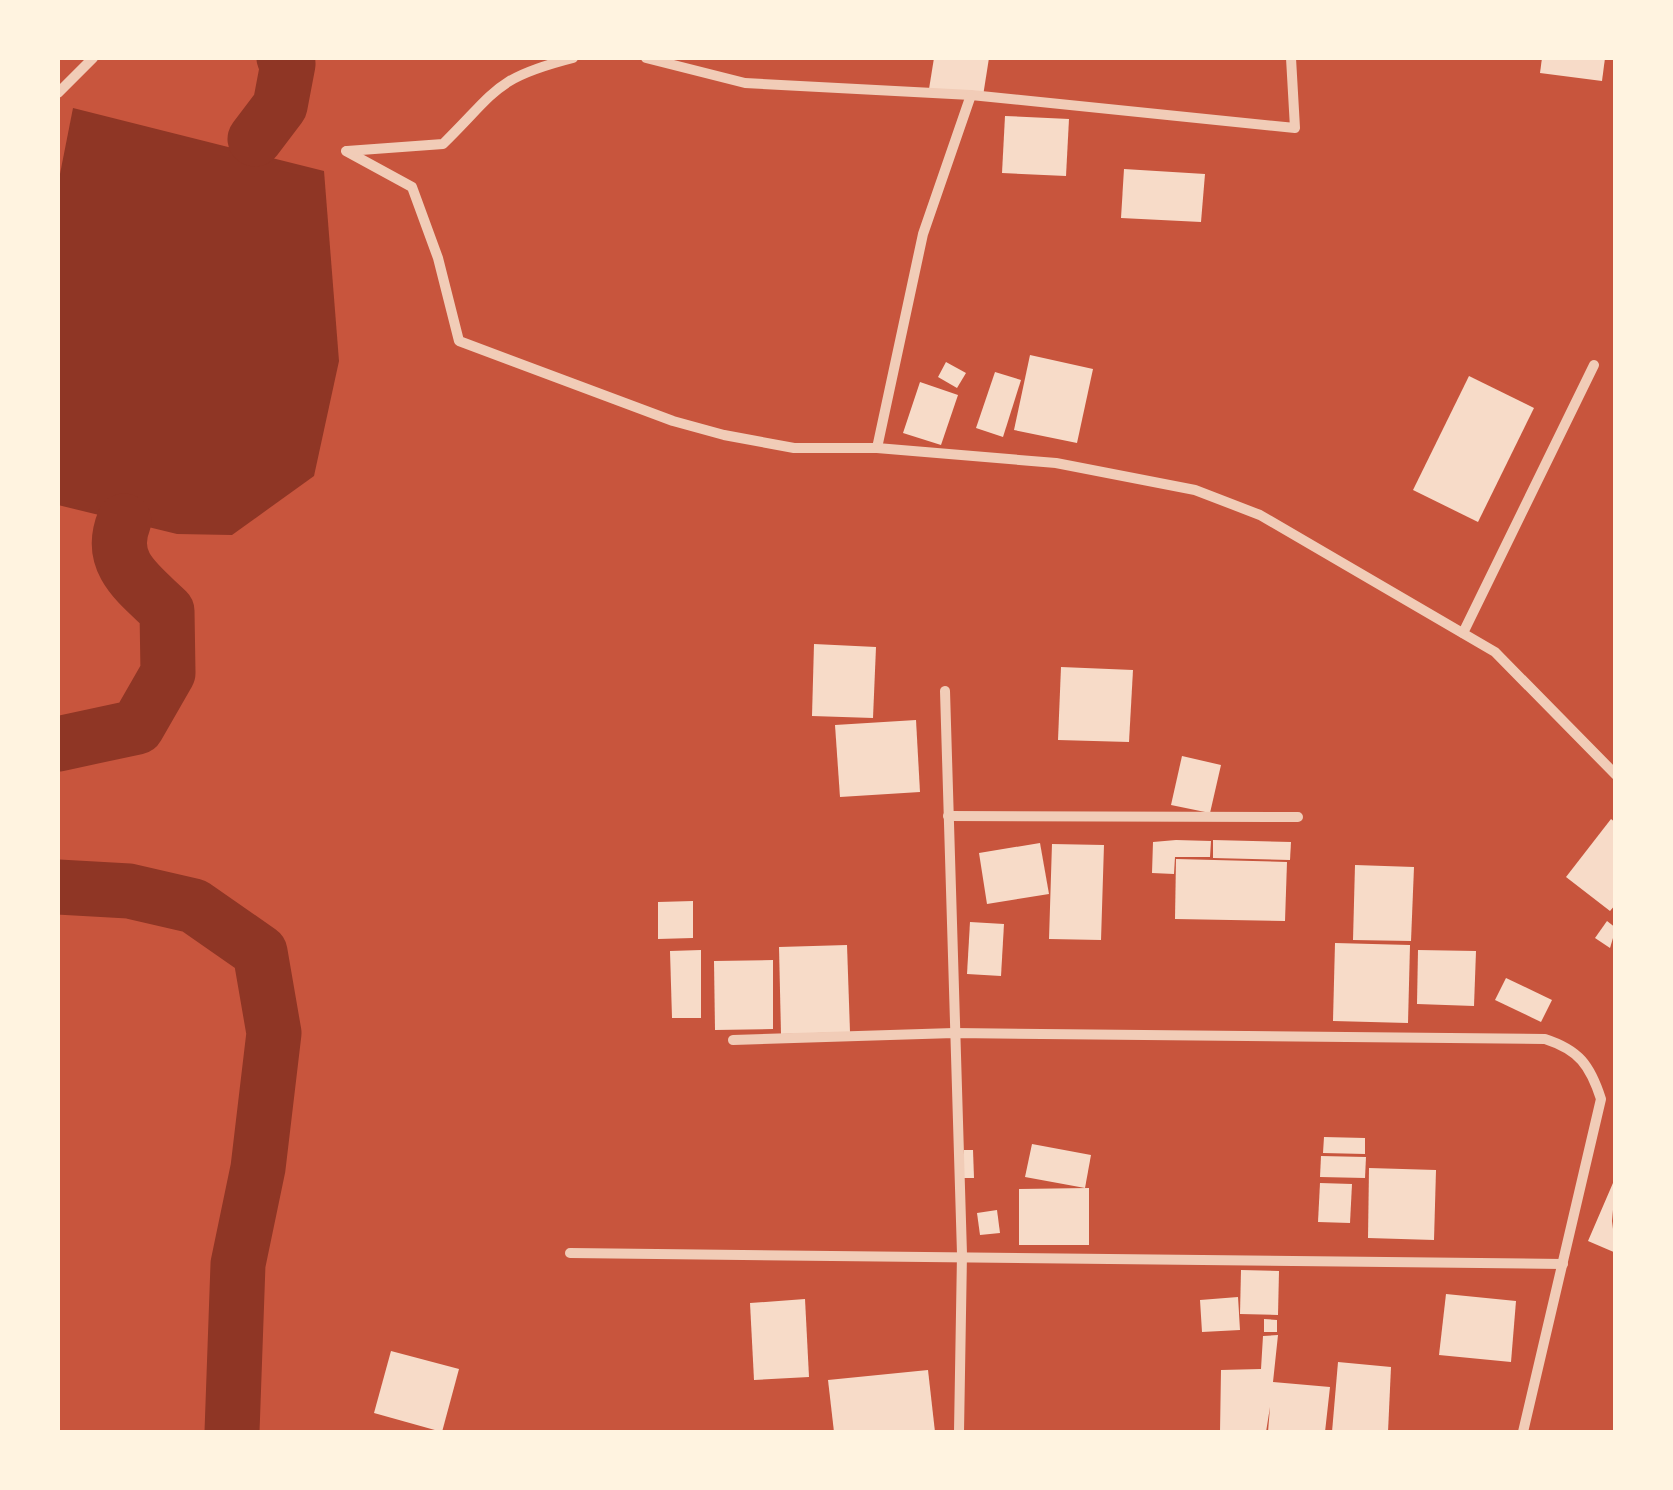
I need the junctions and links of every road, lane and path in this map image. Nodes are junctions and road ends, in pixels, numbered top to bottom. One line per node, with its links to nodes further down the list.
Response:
1 (93, 58): 5 (street)
2 (573, 58): 8 (street)
3 (646, 58): 6 (street)
4 (1292, 58): 6 (street)
5 (58, 93)
6 (971, 95): 8 (street)
7 (1594, 366): 9 (street)
8 (877, 448): 9 (street)
9 (1463, 633): 11 (street)
10 (945, 691): 12 (street)
11 (1616, 775)
12 (948, 816): 13 (street); 14 (street)
13 (1298, 818)
14 (954, 1034): 15 (street); 17 (street); 18 (street)
15 (733, 1040)
16 (570, 1253): 17 (street)
17 (962, 1254): 18 (street); 19 (street)
18 (1563, 1264): 20 (street)
19 (959, 1432)
20 (1523, 1432)

